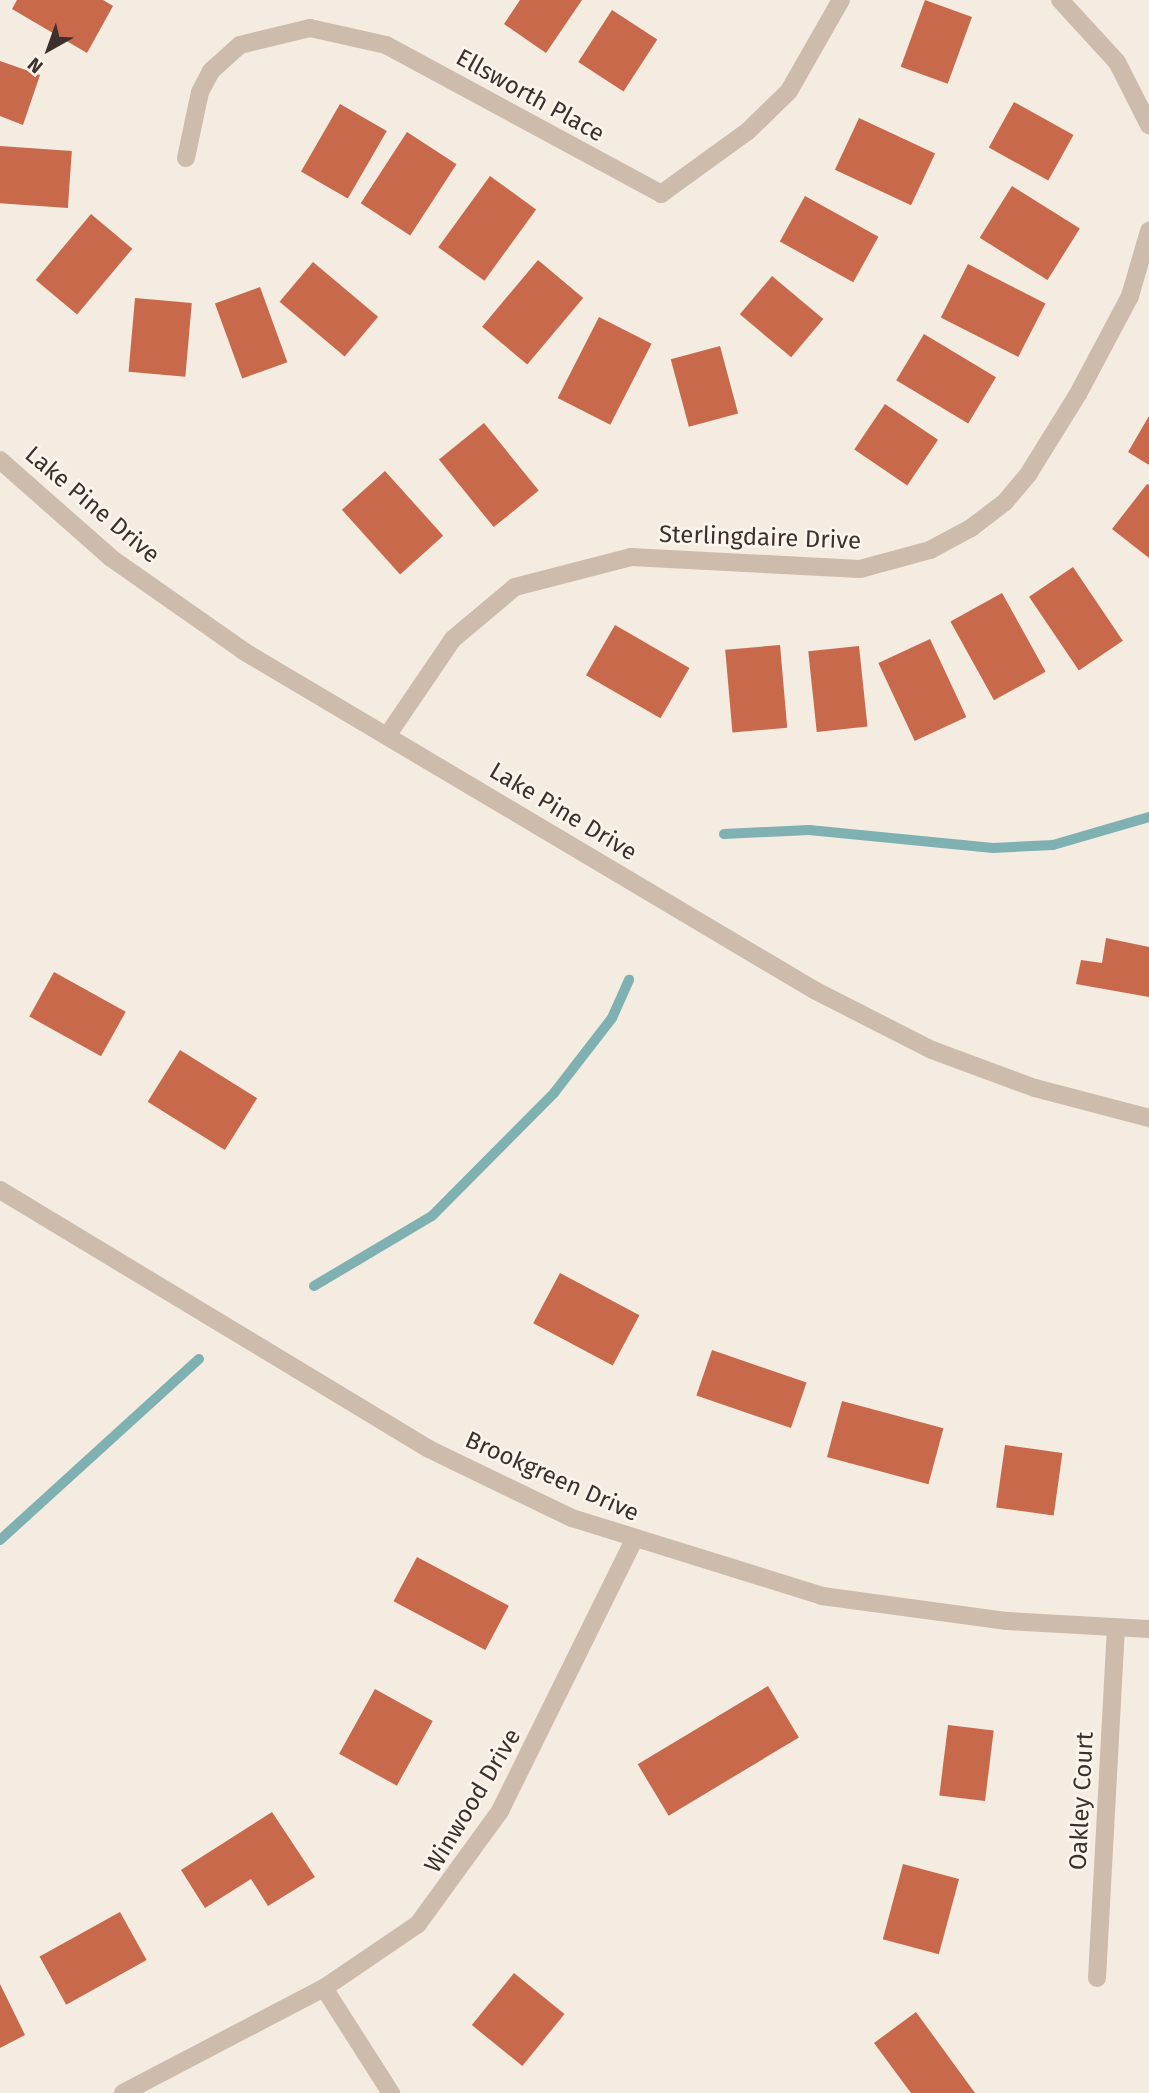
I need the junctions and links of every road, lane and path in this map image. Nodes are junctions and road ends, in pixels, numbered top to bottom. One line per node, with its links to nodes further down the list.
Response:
1 (841, 0): 4 (street, Ellsworth Place)
2 (1060, 0): 3 (street)
3 (1149, 125)
4 (186, 158)
5 (1149, 231): 7 (street, Sterlingdaire Drive)
6 (0, 460): 7 (street, Lake Pine Drive)
7 (387, 736): 8 (street, Lake Pine Drive)
8 (1149, 1118)
9 (0, 1190): 10 (street, Brookgreen Drive)
10 (634, 1540): 11 (street, Brookgreen Drive); 14 (street, Winwood Drive)
11 (1116, 1628): 12 (street, Brookgreen Drive); 13 (street, Oakley Court)
12 (1149, 1629)
13 (1097, 1978)
14 (324, 1987): 15 (street, Winwood Drive); 16 (street)
15 (122, 2093)
16 (390, 2093)

